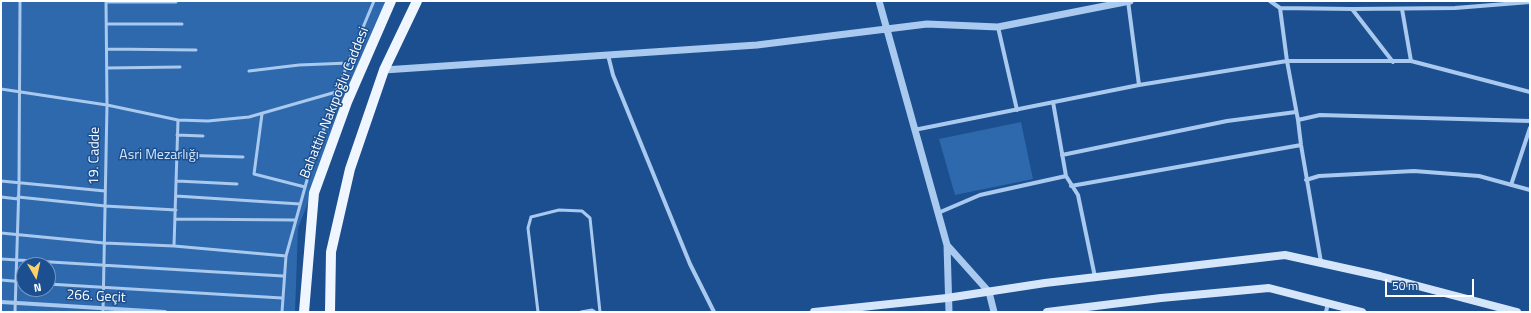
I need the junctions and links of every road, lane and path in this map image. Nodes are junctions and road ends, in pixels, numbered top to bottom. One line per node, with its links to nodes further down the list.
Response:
1 (20, 1): 32 (lane)
2 (374, 1): 25 (lane)
3 (392, 1): 100 (main road, Bahattin Nakıpoğlu Caddesi)
4 (416, 1): 29 (main road)
5 (879, 1): 18 (street)
6 (1129, 1): 11 (street); 30 (street)
7 (1270, 1): 12 (street)
8 (106, 2): 9 (lane); 15 (lane, 19. Cadde)
9 (176, 2)
10 (1530, 2): 14 (street)
11 (1100, 3): 17 (street)
12 (1280, 8): 13 (street); 22 (street)
13 (1352, 9): 14 (street); 24 (street)
14 (1402, 9): 23 (street)
15 (107, 24): 16 (lane); 19 (lane, 19. Cadde)
16 (182, 24)
17 (998, 27): 18 (street); 37 (street)
18 (886, 28): 21 (street); 44 (street)
19 (107, 49): 20 (lane); 27 (lane, 19. Cadde)
20 (196, 50)
21 (608, 55): 29 (street); 107 (street)
22 (1287, 61): 24 (street); 30 (street); 38 (street)
23 (1410, 61): 24 (street); 34 (street)
24 (1393, 62)
25 (349, 63): 28 (lane); 33 (lane)
26 (180, 67): 27 (lane)
27 (107, 68): 36 (lane, 19. Cadde)
28 (249, 70)
29 (384, 70): 88 (main road)
30 (1139, 85): 35 (street)
31 (1, 89): 32 (lane)
32 (20, 92): 36 (lane); 55 (lane)
33 (336, 92): 39 (lane); 59 (lane)
34 (1530, 92)
35 (1053, 102): 37 (street); 49 (street)
36 (107, 105): 40 (lane); 61 (lane, 19. Cadde)
37 (1017, 110): 44 (street)
38 (1296, 112): 41 (street); 49 (street)
39 (262, 114): 40 (lane); 59 (lane)
40 (178, 120): 45 (lane)
41 (1298, 120): 42 (street); 47 (street)
42 (1530, 121)
43 (1530, 128): 57 (street)
44 (914, 130): 68 (street)
45 (178, 135): 46 (lane); 48 (lane)
46 (203, 136)
47 (1301, 146): 52 (street); 58 (street)
48 (177, 155): 50 (lane); 54 (lane)
49 (1062, 155): 51 (street)
50 (243, 157)
51 (1066, 176): 58 (street); 68 (street)
52 (1306, 180): 57 (street); 80 (street)
53 (1, 181): 55 (lane)
54 (177, 181): 56 (lane); 62 (lane)
55 (19, 184): 61 (lane); 64 (lane)
56 (237, 184)
57 (1511, 185): 60 (street)
58 (1071, 186): 84 (street)
59 (305, 187): 65 (lane)
60 (1530, 190)
61 (105, 191): 66 (lane, 19. Cadde)
62 (176, 196): 65 (lane); 67 (lane)
63 (1, 197): 64 (lane)
64 (18, 198): 66 (lane); 72 (lane)
65 (300, 204): 70 (lane)
66 (105, 206): 67 (lane); 73 (lane, 19. Cadde)
67 (176, 210): 69 (lane)
68 (938, 213): 75 (street)
69 (176, 219): 70 (lane); 74 (lane)
70 (296, 220): 76 (lane)
71 (1, 233): 72 (lane)
72 (18, 236): 73 (lane); 77 (lane)
73 (104, 243): 74 (lane); 82 (lane, 19. Cadde)
74 (174, 246): 76 (lane)
75 (947, 246): 90 (street); 92 (street)
76 (286, 256): 83 (lane)
77 (17, 257)
78 (1, 259): 79 (lane)
79 (16, 261)
80 (1321, 262): 84 (main road); 114 (main road)
81 (56, 263): 82 (lane)
82 (104, 266): 83 (lane); 89 (lane, 19. Cadde)
83 (283, 276): 91 (lane)
84 (1095, 277): 90 (main road)
85 (1, 280): 86 (lane)
86 (16, 282): 95 (lane)
87 (56, 285): 89 (lane)
88 (330, 287): 101 (main road); 102 (main road)
89 (103, 288): 91 (lane); 96 (lane, 19. Cadde)
90 (989, 292): 92 (main road); 110 (street)
91 (282, 298): 99 (lane)
92 (947, 298): 108 (main road); 109 (street)
93 (1, 302): 95 (street, 266. Geçit)
94 (1328, 303): 111 (main road); 112 (street); 113 (main road)
95 (15, 304): 96 (street, 266. Geçit); 97 (lane)
96 (103, 310): 98 (street, 266. Geçit)
97 (15, 312)
98 (165, 312)
99 (282, 312)
100 (304, 312)
101 (330, 312)
102 (336, 312)
103 (538, 312): 106 (lane)
104 (581, 312): 105 (lane)
105 (595, 312)
106 (600, 312)
107 (714, 312)
108 (814, 312)
109 (949, 312)
110 (994, 312)
111 (1047, 312)
112 (1326, 312)
113 (1362, 312)
114 (1517, 312)

